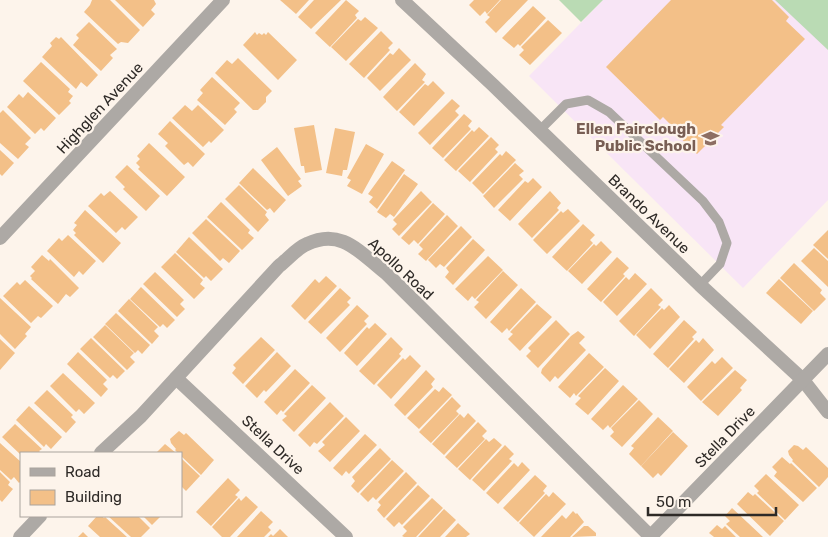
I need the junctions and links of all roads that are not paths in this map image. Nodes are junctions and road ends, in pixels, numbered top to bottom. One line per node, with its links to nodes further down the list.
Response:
1 (223, 0): 4 (street, Highglen Avenue)
2 (402, 0): 3 (street, Brando Avenue)
3 (540, 130): 5 (street, Brando Avenue); 5 (lane)
4 (0, 238)
5 (700, 286): 8 (street, Brando Avenue)
6 (828, 354): 8 (street, Stella Drive)
7 (176, 378): 10 (street, Apollo Road); 13 (street, Stella Drive); 14 (street, Apollo Road)
8 (803, 380): 9 (street, Brando Avenue); 14 (street, Stella Drive)
9 (828, 412)
10 (101, 452)
11 (39, 517): 12 (street)
12 (20, 537)
13 (346, 537)
14 (650, 537)

